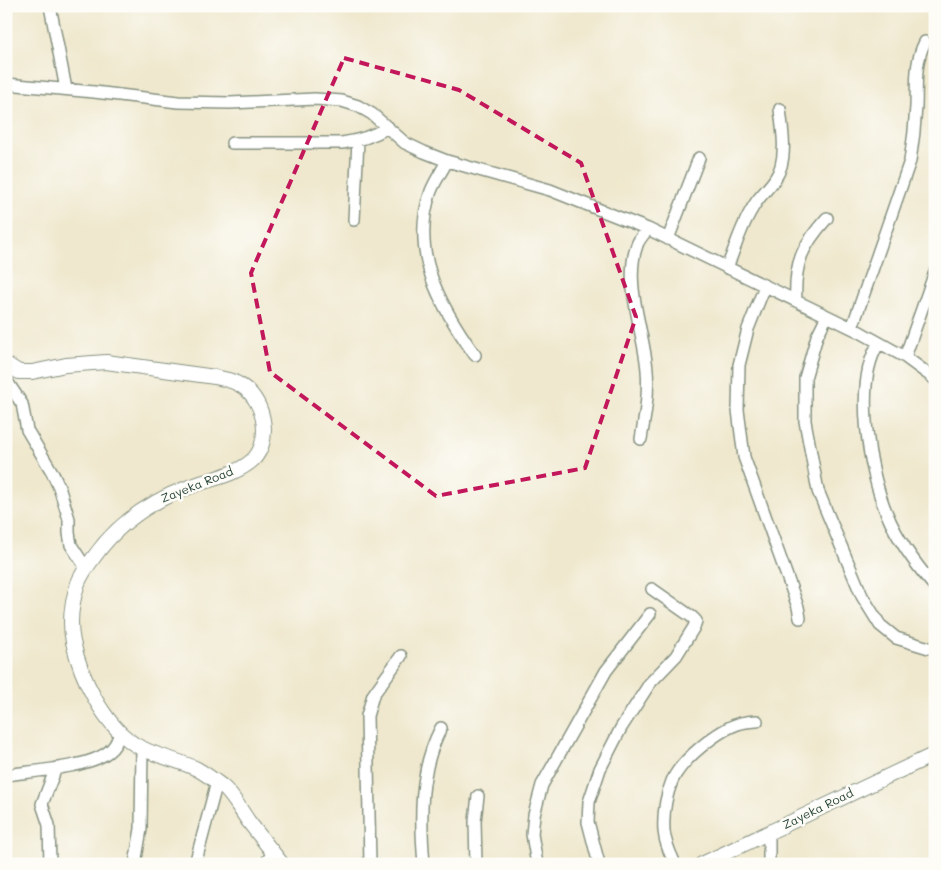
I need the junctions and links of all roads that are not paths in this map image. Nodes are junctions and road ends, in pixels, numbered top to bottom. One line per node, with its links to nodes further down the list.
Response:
1 (50, 6): 4 (street)
2 (926, 42): 20 (street)
3 (6, 84): 4 (street)
4 (66, 90): 6 (street)
5 (780, 109): 15 (street)
6 (388, 127): 7 (street); 10 (street)
7 (358, 140): 8 (street); 12 (street)
8 (232, 143)
9 (699, 158): 14 (street)
10 (447, 160): 13 (street); 22 (street)
11 (827, 218): 18 (street)
12 (354, 220)
13 (648, 229): 14 (street); 27 (street)
14 (668, 238): 15 (street)
15 (727, 268): 17 (street)
16 (935, 272): 23 (street)
17 (765, 286): 18 (street); 32 (street)
18 (796, 301): 19 (street)
19 (827, 316): 20 (street); 33 (street)
20 (852, 328): 21 (street)
21 (879, 343): 23 (street); 30 (street)
22 (475, 355)
23 (905, 358): 25 (street)
24 (6, 364): 28 (street, Zayeka Road)
25 (935, 379)
26 (6, 380): 28 (street)
27 (641, 439)
28 (86, 568): 37 (street, Zayeka Road)
29 (652, 588): 53 (street)
30 (935, 588)
31 (650, 614): 52 (street)
32 (800, 618)
33 (929, 648)
34 (401, 656): 49 (street)
35 (757, 721): 54 (street)
36 (441, 728): 50 (street)
37 (120, 733): 38 (street, Zayeka Road); 40 (street)
38 (142, 748): 42 (street, Zayeka Road); 47 (street)
39 (935, 754): 44 (street, Zayeka Road)
40 (56, 768): 41 (street); 46 (street)
41 (6, 775)
42 (217, 782): 45 (street, Zayeka Road); 48 (street)
43 (478, 796): 51 (street)
44 (769, 833): 55 (street, Zayeka Road); 56 (street)
45 (273, 860)
46 (50, 864)
47 (135, 864)
48 (195, 864)
49 (370, 864)
50 (424, 864)
51 (476, 864)
52 (537, 864)
53 (599, 864)
54 (675, 864)
55 (702, 864)
56 (769, 864)

